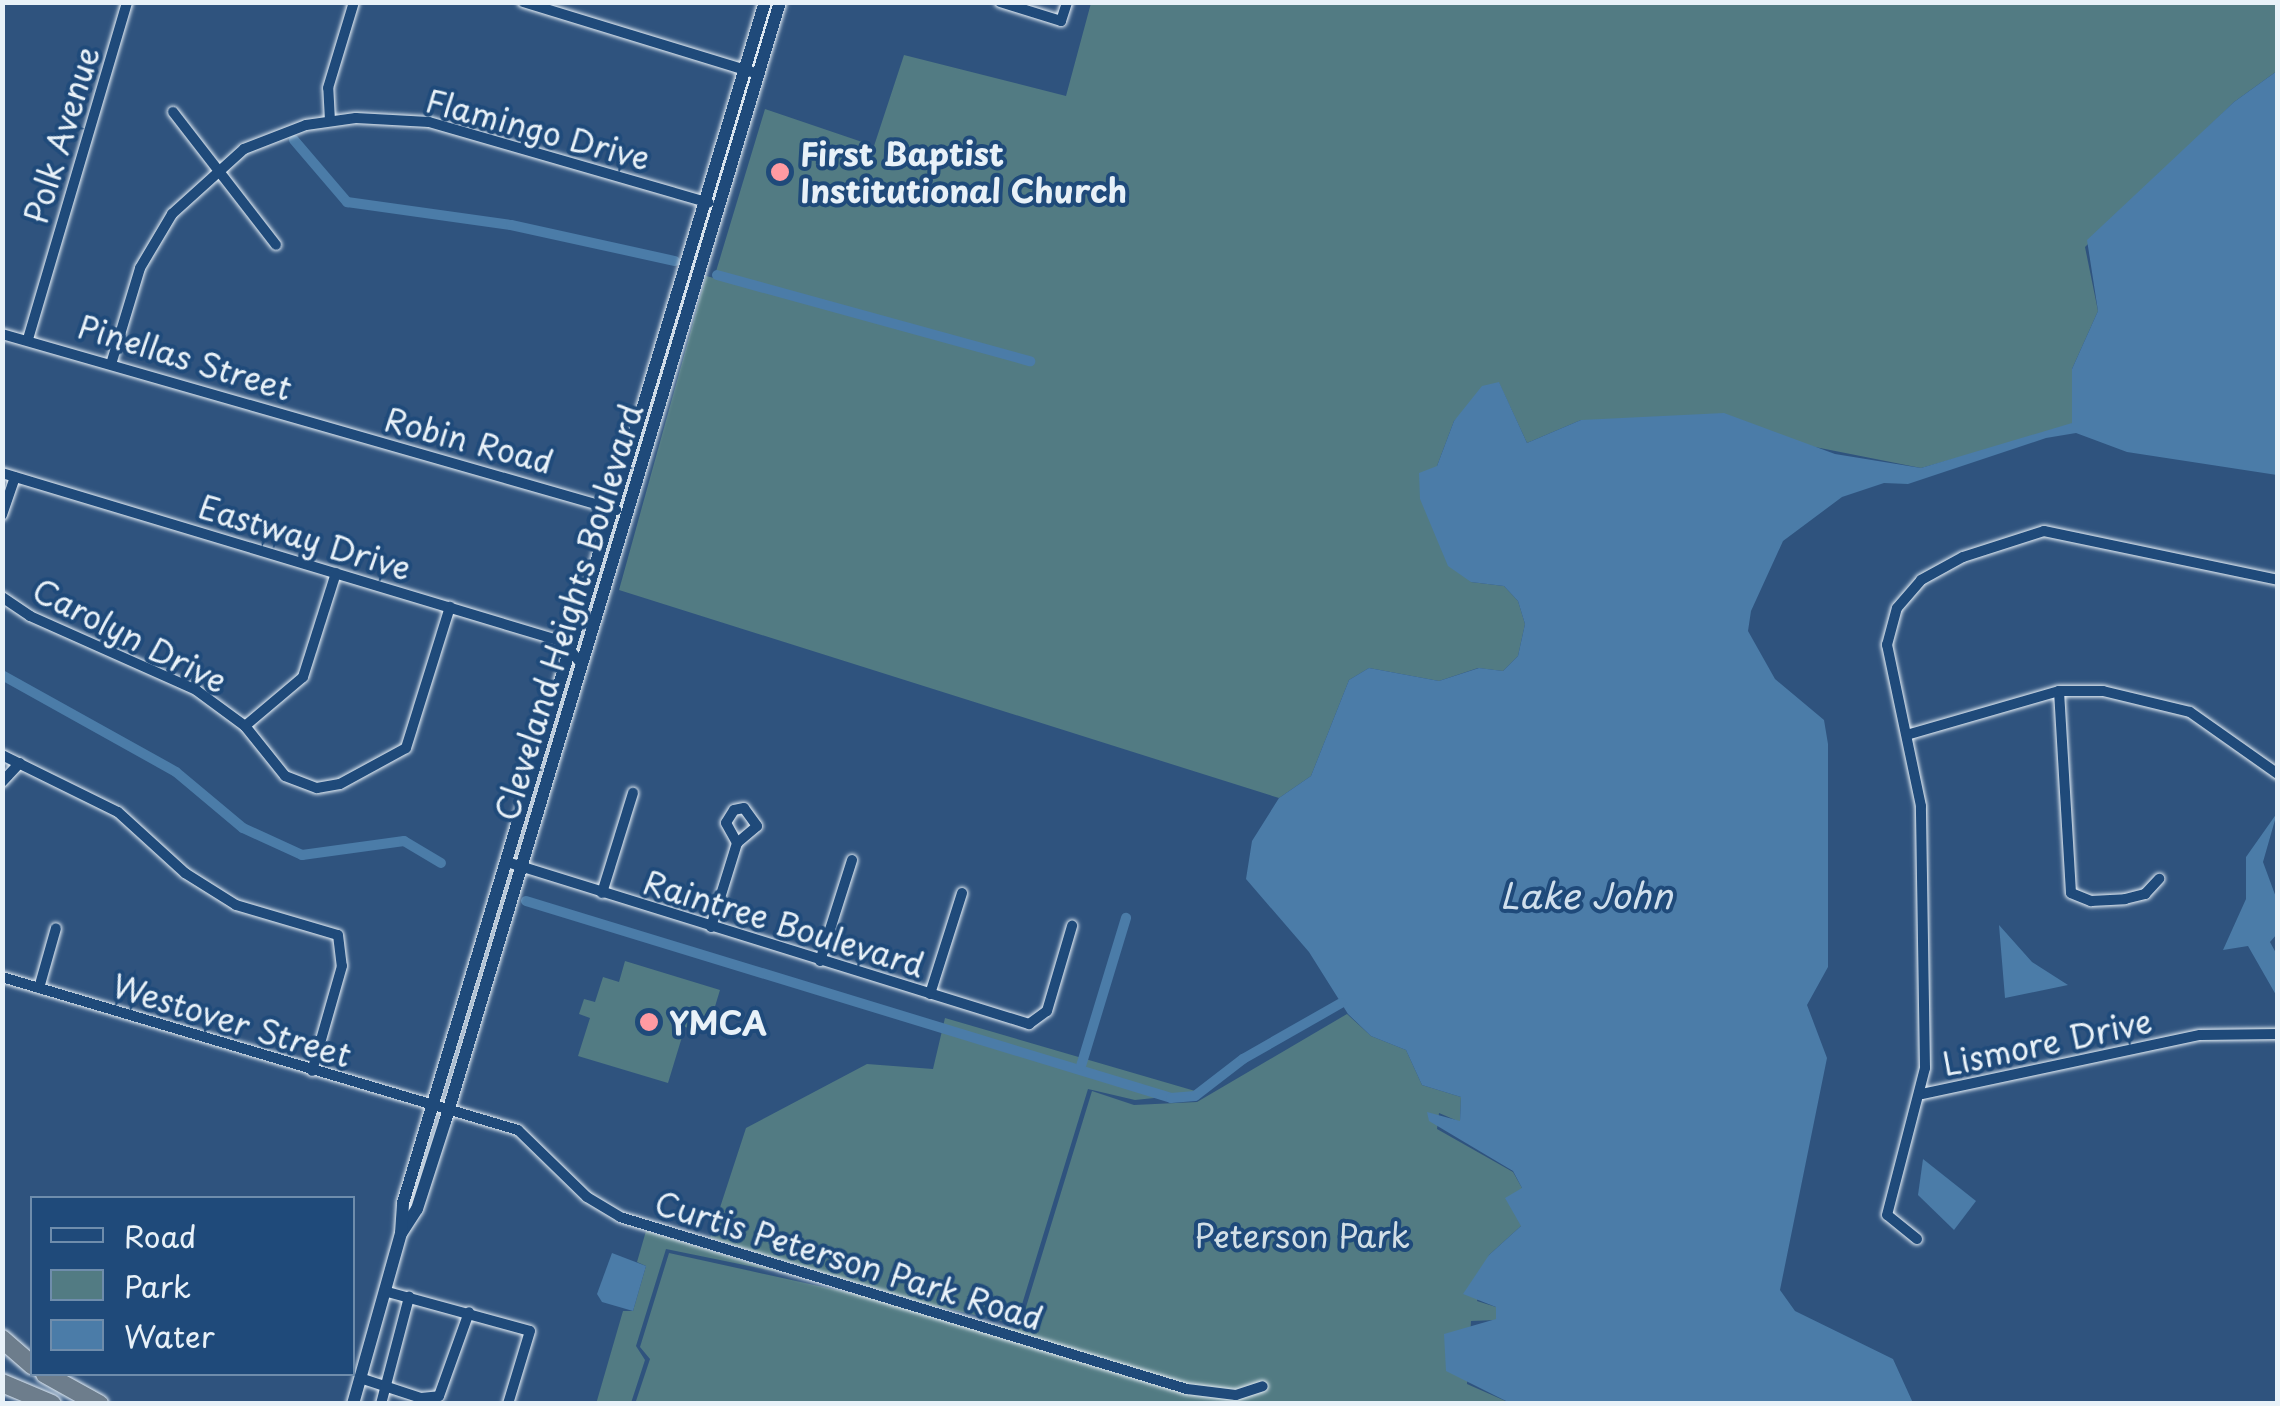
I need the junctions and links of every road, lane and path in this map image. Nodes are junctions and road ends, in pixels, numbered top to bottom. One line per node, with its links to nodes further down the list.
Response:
1 (127, 2): 15 (street, Polk Avenue)
2 (354, 2): 10 (street)
3 (523, 2): 8 (street)
4 (765, 2): 8 (street, Cleveland Heights Boulevard)
5 (780, 2): 8 (street, Cleveland Heights Boulevard)
6 (1000, 2): 7 (street)
7 (1066, 2)
8 (751, 72): 12 (street, Cleveland Heights Boulevard)
9 (173, 112): 11 (street)
10 (330, 120): 11 (street, Flamingo Drive); 12 (street, Flamingo Drive)
11 (216, 170): 13 (street); 17 (street, Flamingo Drive)
12 (712, 204): 16 (street, Cleveland Heights Boulevard)
13 (276, 244)
14 (2, 334): 15 (street, Pinellas Street)
15 (28, 339): 17 (street, Pinellas Street)
16 (669, 346): 21 (street, Cleveland Heights Boulevard); 23 (street, Cleveland Heights Boulevard)
17 (112, 361): 18 (street, Pinellas Street)
18 (353, 434): 21 (street, Robin Road)
19 (2, 473): 20 (street, Eastway Drive)
20 (15, 477): 22 (street); 24 (street, Eastway Drive)
21 (614, 509): 23 (street, Robin Road); 28 (street, Cleveland Heights Boulevard)
22 (2, 515)
23 (626, 518): 29 (street, Cleveland Heights Boulevard)
24 (336, 573): 27 (street, Eastway Drive); 31 (street)
25 (2278, 580): 32 (street, Lismore Drive)
26 (2, 597): 31 (street, Carolyn Drive)
27 (450, 608): 28 (street, Eastway Drive); 31 (street, Carolyn Drive)
28 (572, 652): 29 (street, Eastway Drive); 40 (street, Cleveland Heights Boulevard)
29 (582, 666): 40 (street, Cleveland Heights Boulevard)
30 (2059, 692): 32 (street); 35 (street); 41 (street)
31 (245, 726)
32 (1910, 734): 53 (street, Lismore Drive)
33 (2, 755): 34 (street)
34 (20, 763): 36 (street); 52 (street)
35 (2278, 774)
36 (2, 782)
37 (633, 793): 42 (street)
38 (738, 843): 44 (street)
39 (852, 860): 47 (street)
40 (514, 864): 42 (street, Raintree Boulevard); 54 (street, Cleveland Heights Boulevard); 55 (street, Cleveland Heights Boulevard)
41 (2160, 879)
42 (602, 893): 44 (street, Raintree Boulevard)
43 (962, 893): 50 (street)
44 (711, 926): 47 (street, Raintree Boulevard)
45 (1072, 926): 50 (street, Raintree Boulevard)
46 (56, 928): 49 (street)
47 (820, 961): 50 (street, Raintree Boulevard)
48 (2, 977): 49 (street, Westover Street)
49 (39, 988): 52 (street, Westover Street)
50 (930, 994)
51 (2278, 1034): 53 (street, Lismore Drive)
52 (312, 1070): 54 (street, Westover Street)
53 (1922, 1094): 57 (street)
54 (433, 1106): 55 (street, Westover Street); 56 (street, Cleveland Heights Boulevard)
55 (448, 1110): 56 (street, Cleveland Heights Boulevard); 67 (street, Curtis Peterson Park Road)
56 (401, 1232): 58 (street, Cleveland Heights Boulevard)
57 (1917, 1238)
58 (384, 1291): 59 (street); 64 (street, Cleveland Heights Boulevard)
59 (409, 1297): 60 (street); 66 (street)
60 (469, 1312): 66 (street); 72 (street)
61 (2, 1340): 62 (highway)
62 (30, 1363)
63 (49, 1376): 69 (highway)
64 (360, 1378): 66 (street); 70 (street, Cleveland Heights Boulevard)
65 (2, 1383): 68 (highway)
66 (386, 1386): 71 (street)
67 (1264, 1386)
68 (52, 1404)
69 (99, 1404)
70 (353, 1404)
71 (381, 1404)
72 (508, 1404)

